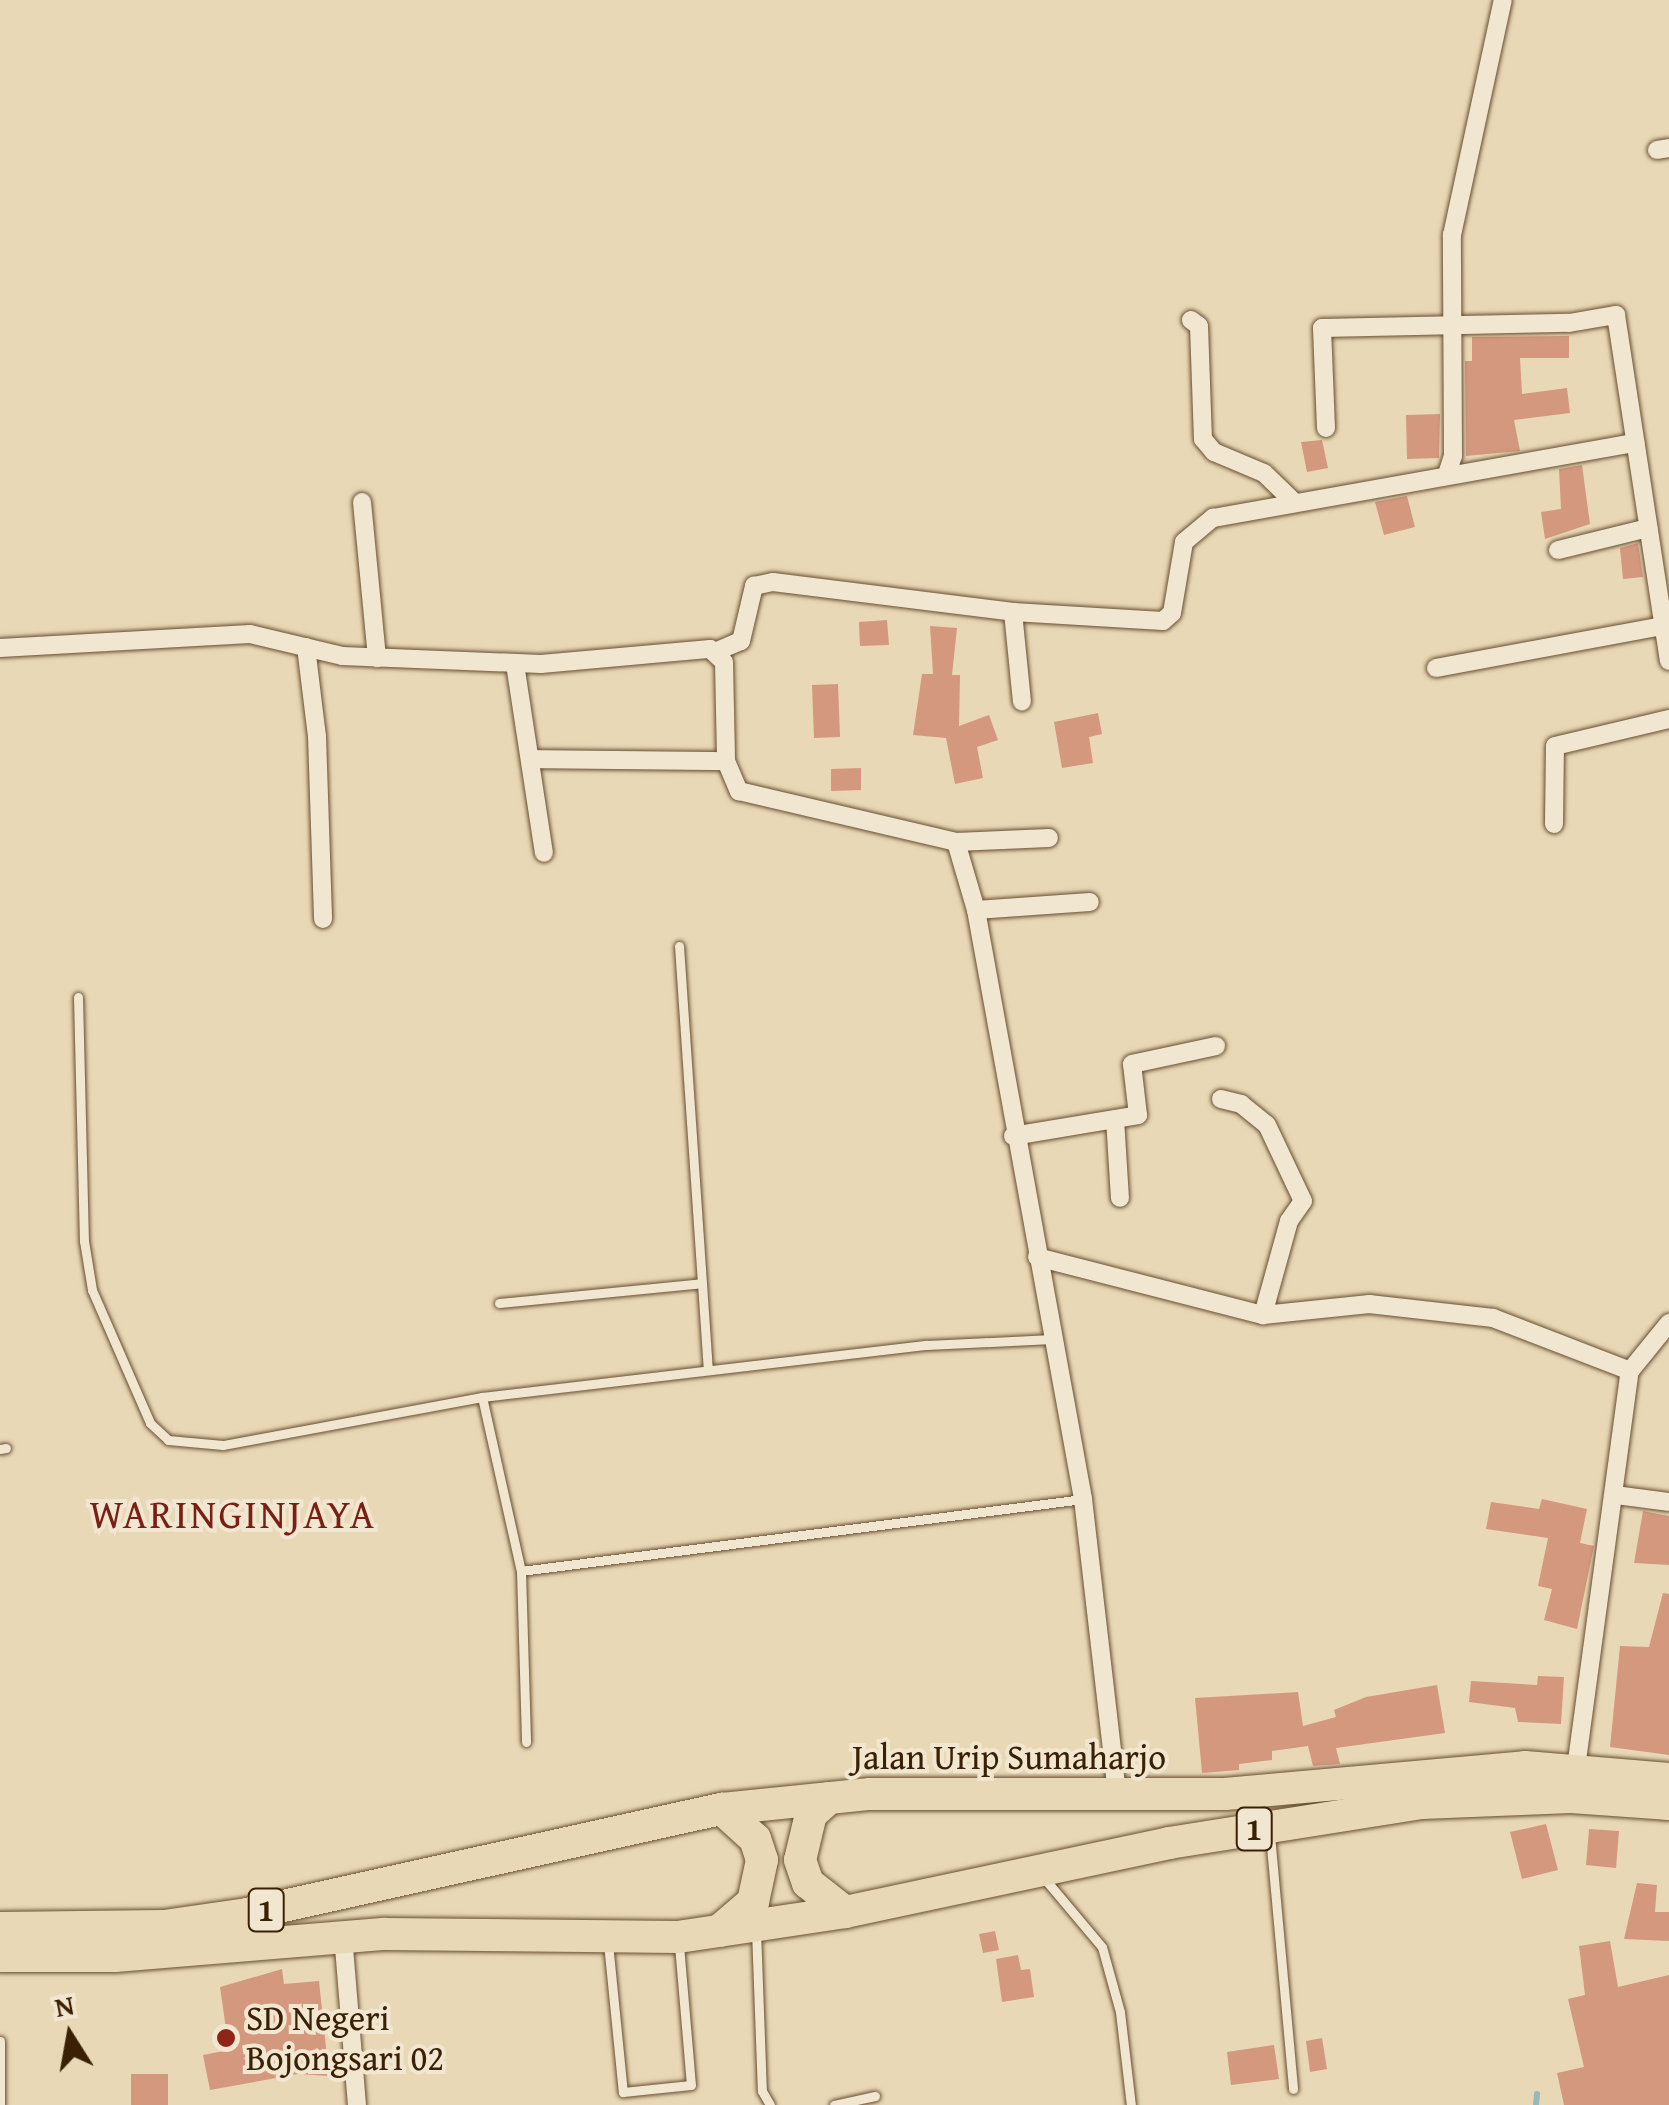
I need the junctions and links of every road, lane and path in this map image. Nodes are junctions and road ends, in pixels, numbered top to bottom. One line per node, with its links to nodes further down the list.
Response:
1 (1503, 0): 3 (street)
2 (1191, 320): 8 (street)
3 (1450, 325): 4 (street); 5 (street); 6 (street)
4 (1326, 428)
5 (1635, 443): 6 (street); 9 (street)
6 (1448, 472): 8 (street)
7 (362, 502): 16 (street)
8 (1294, 502): 11 (street)
9 (1648, 528): 10 (street); 12 (street)
10 (1558, 550)
11 (1013, 612): 15 (street); 20 (street)
12 (1664, 626): 17 (street); 19 (street)
13 (306, 647): 14 (street); 16 (street); 30 (street)
14 (0, 648)
15 (718, 651): 18 (street); 23 (street)
16 (377, 658): 18 (street)
17 (1669, 661)
18 (515, 664): 22 (street)
19 (1436, 668)
20 (1022, 702)
21 (1669, 718): 24 (street)
22 (530, 759): 23 (street); 27 (street)
23 (726, 762): 26 (street)
24 (1554, 824)
25 (1050, 838): 26 (street)
26 (956, 842): 29 (street)
27 (544, 853)
28 (1090, 902): 29 (street)
29 (976, 910): 36 (street)
30 (323, 919)
31 (679, 946): 39 (lane)
32 (78, 997): 46 (lane)
33 (1216, 1046): 35 (street)
34 (1221, 1099): 41 (street)
35 (1114, 1119): 36 (street); 37 (street)
36 (1013, 1136): 38 (street)
37 (1120, 1198)
38 (1037, 1258): 41 (street); 43 (street)
39 (702, 1282): 40 (lane); 44 (lane)
40 (499, 1303)
41 (1263, 1315): 45 (street)
42 (1669, 1323): 45 (street)
43 (1052, 1339): 44 (lane); 48 (street)
44 (708, 1369): 46 (lane)
45 (1630, 1370): 47 (street)
46 (482, 1397): 50 (lane)
47 (1616, 1495): 49 (street); 52 (street)
48 (1083, 1499): 50 (lane); 56 (street)
49 (1669, 1502)
50 (522, 1571): 51 (lane)
51 (526, 1742)
52 (1576, 1768): 53 (highway, Jalan Urip Sumaharjo / 1); 54 (highway, Jalan Urip Sumaharjo / 1)
53 (1669, 1778)
54 (1480, 1783): 55 (highway, Jalan Urip Sumaharjo / 1); 58 (highway, Jalan Urip Sumaharjo / 1)
55 (1421, 1789): 56 (highway, Jalan Urip Sumaharjo / 1); 60 (highway, Jalan Urip Sumaharjo / 1)
56 (1117, 1792): 57 (highway, Jalan Urip Sumaharjo / 1)
57 (828, 1798): 59 (highway, Jalan Urip Sumaharjo / 1); 62 (highway)
58 (1669, 1804)
59 (722, 1809): 64 (highway, Jalan Urip Sumaharjo / 1); 65 (highway)
60 (1269, 1827): 61 (highway, Jalan Urip Sumaharjo / 1); 71 (lane)
61 (1038, 1872): 62 (highway, Jalan Urip Sumaharjo / 1); 77 (lane)
62 (846, 1912): 63 (highway, Jalan Urip Sumaharjo / 1)
63 (756, 1927): 65 (highway, Jalan Urip Sumaharjo / 1); 75 (lane)
64 (0, 1928)
65 (715, 1934): 67 (highway, Jalan Urip Sumaharjo / 1)
66 (343, 1935): 68 (highway, Jalan Urip Sumaharjo / 1); 69 (highway, Jalan Urip Sumaharjo / 1); 74 (street)
67 (678, 1938): 68 (highway, Jalan Urip Sumaharjo / 1); 68 (lane)
68 (608, 1940)
69 (0, 1956)
70 (0, 2041): 73 (lane)
71 (1293, 2089)
72 (875, 2096): 76 (lane)
73 (0, 2105)
74 (358, 2105)
75 (770, 2105)
76 (834, 2105)
77 (1131, 2105)

